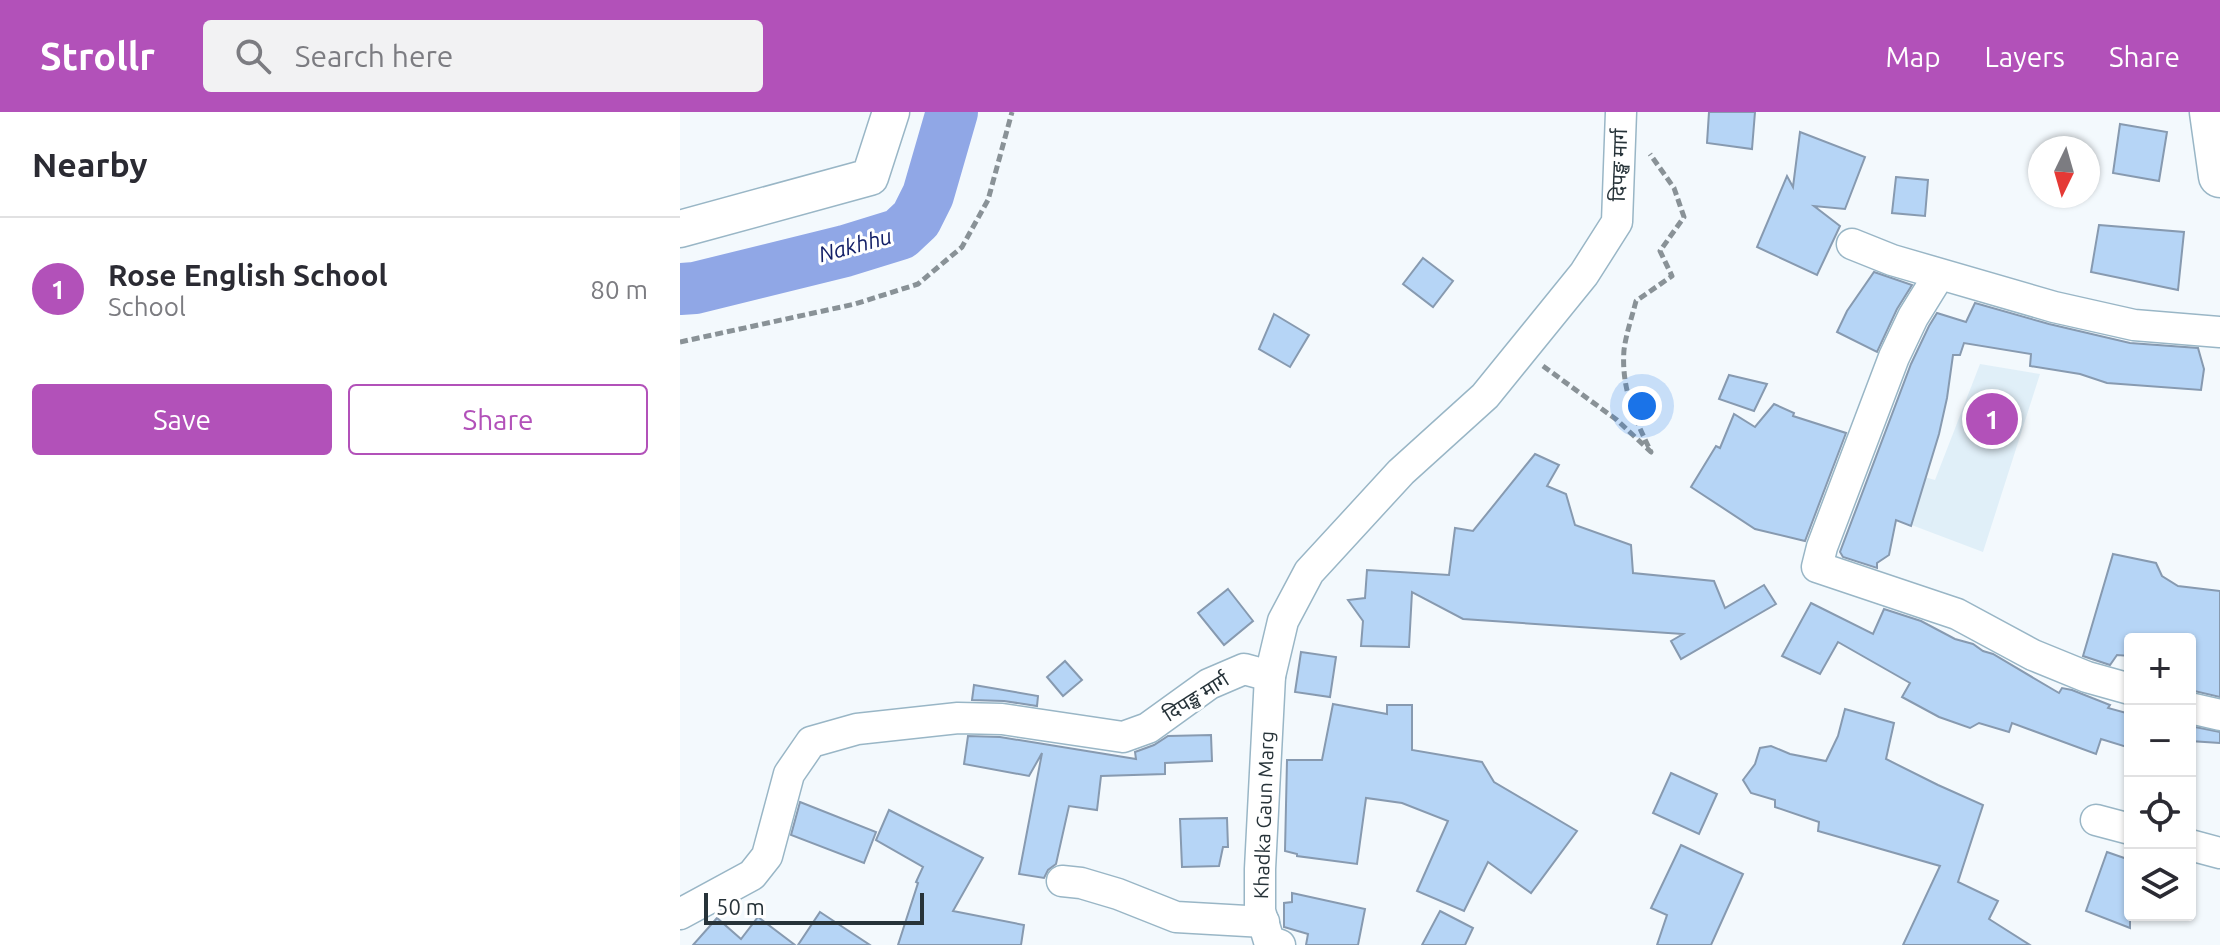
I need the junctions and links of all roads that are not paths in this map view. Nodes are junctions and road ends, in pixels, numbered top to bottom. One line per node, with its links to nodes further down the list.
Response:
1 (891, 112): 5 (street)
2 (1621, 112): 9 (street, दिपङ्ख मार्ग)
3 (2211, 112): 4 (main road)
4 (2220, 176)
5 (680, 229)
6 (1852, 244): 7 (street)
7 (1939, 275): 8 (street); 10 (street)
8 (2220, 332)
9 (1270, 676): 18 (street, दिपङ्ख मार्ग); 19 (street, Khadka Gaun Marg)
10 (2124, 687)
11 (2196, 709): 12 (street)
12 (2220, 715)
13 (2096, 820): 14 (street)
14 (2124, 827)
15 (2196, 847): 16 (street)
16 (2220, 853)
17 (1062, 881): 19 (street)
18 (680, 914)
19 (1272, 934)

